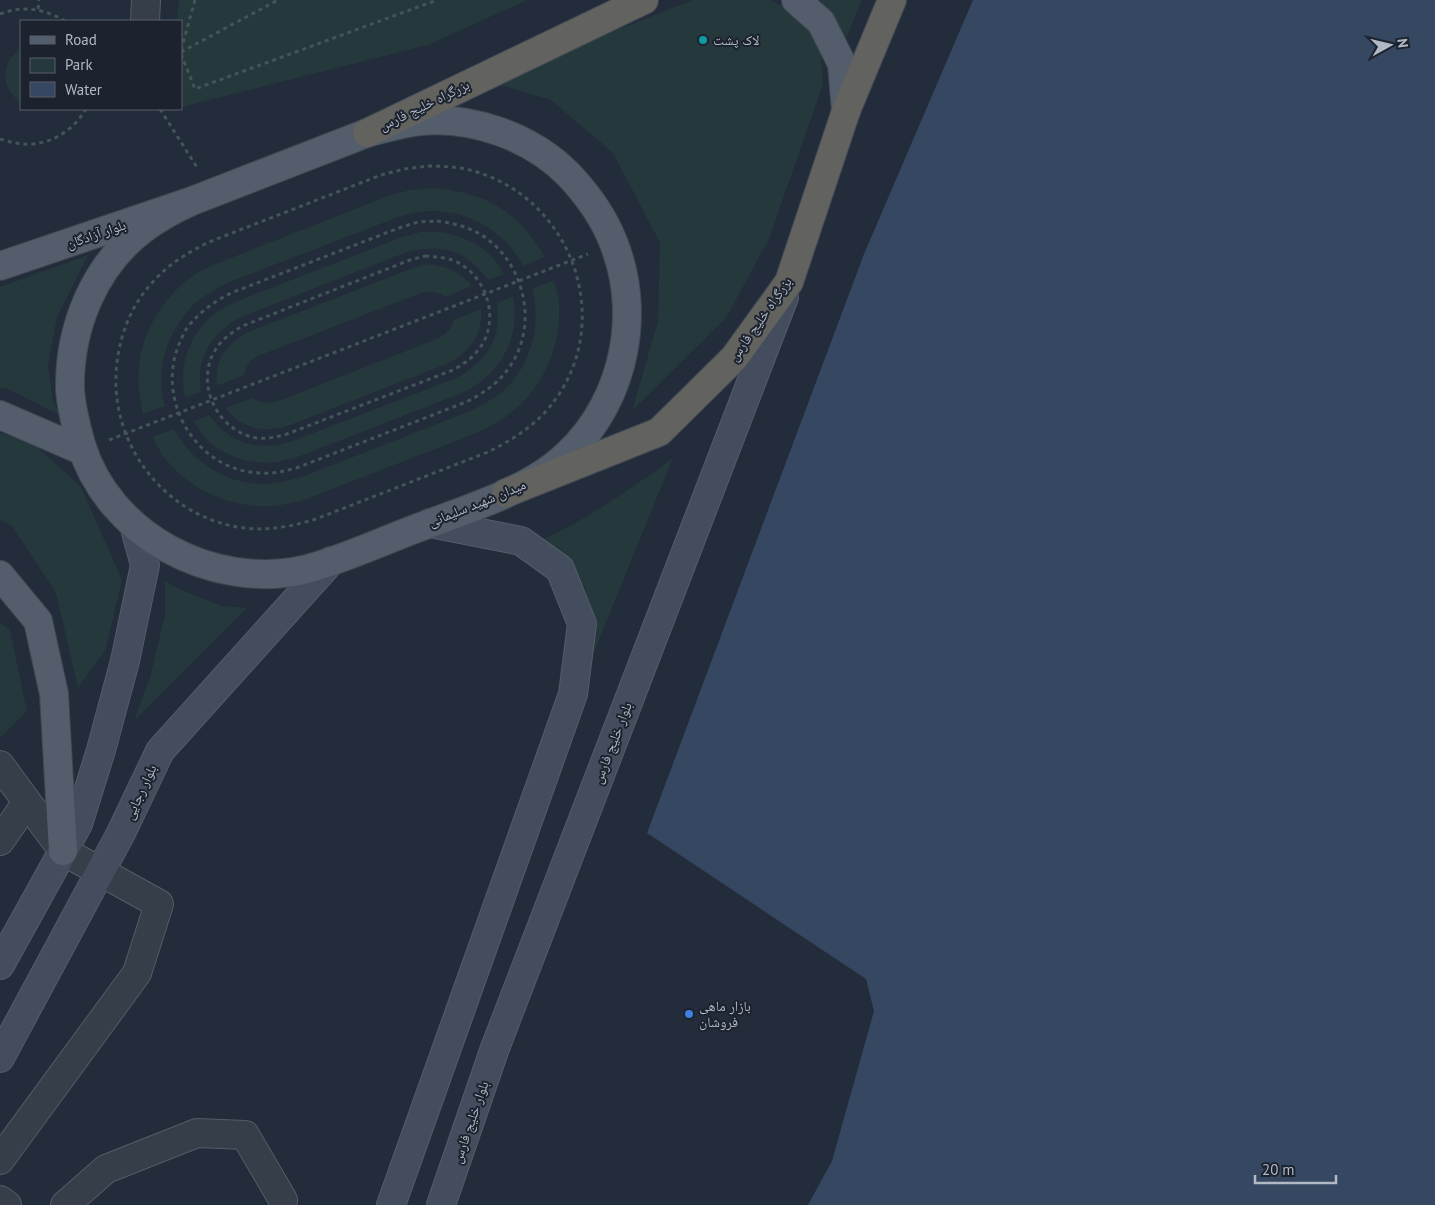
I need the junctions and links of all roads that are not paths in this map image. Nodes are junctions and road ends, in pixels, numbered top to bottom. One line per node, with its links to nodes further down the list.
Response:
1 (146, 0): 5 (street)
2 (644, 0): 7 (highway, بزرگراه خلیج فارس)
3 (796, 0): 6 (main road)
4 (892, 0): 6 (highway, بزرگراه خلیج فارس)
5 (145, 20)
6 (846, 111): 10 (highway, بزرگراه خلیج فارس)
7 (366, 133): 8 (main road, میدان شهید سلیمانی); 13 (main road, میدان شهید سلیمانی)
8 (202, 197): 9 (main road, بلوار آزادگان); 12 (main road, میدان شهید سلیمانی)
9 (0, 266)
10 (789, 282): 13 (highway, بزرگراه خلیج فارس); 31 (main road, بلوار خلیج فارس)
11 (0, 415): 12 (main road)
12 (83, 451): 15 (main road, میدان شهید سلیمانی)
13 (506, 493): 14 (main road, میدان شهید سلیمانی)
14 (430, 523): 16 (main road, میدان شهید سلیمانی); 30 (main road)
15 (134, 525): 16 (main road, میدان شهید سلیمانی); 21 (main road)
16 (331, 561): 22 (main road, بلوار رجایی)
17 (0, 575): 21 (main road)
18 (0, 765): 19 (street)
19 (27, 802): 20 (street); 21 (street)
20 (0, 841)
21 (63, 851): 22 (street); 23 (main road)
22 (100, 872): 24 (main road, بلوار رجایی); 25 (street)
23 (0, 965)
24 (0, 1058)
25 (0, 1160)
26 (0, 1200): 28 (street)
27 (283, 1200): 29 (street)
28 (7, 1205)
29 (65, 1205)
30 (391, 1205)
31 (441, 1205)

